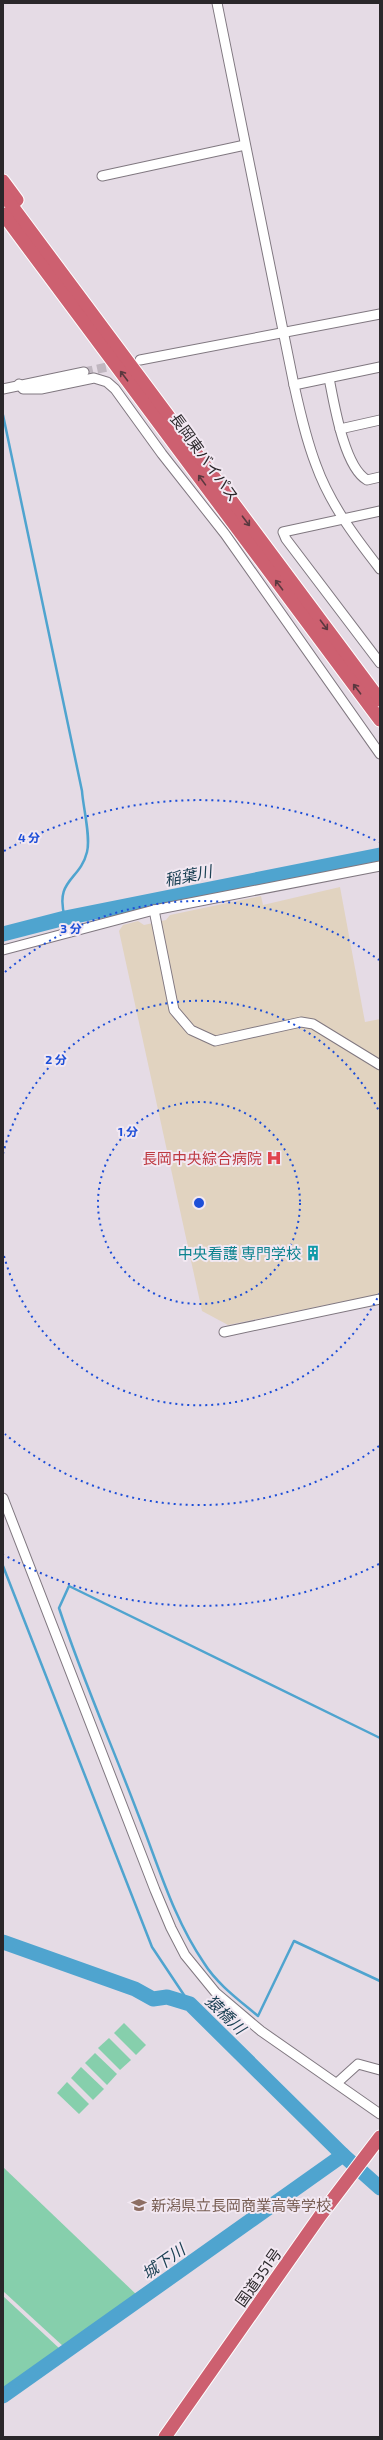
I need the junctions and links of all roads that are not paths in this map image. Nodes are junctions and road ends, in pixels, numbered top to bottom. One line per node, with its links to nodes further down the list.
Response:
1 (217, 3): 2 (street)
2 (245, 145): 3 (street); 10 (street)
3 (102, 176)
4 (3, 181): 18 (highway)
5 (3, 194): 18 (highway, 長岡東バイパス)
6 (3, 214): 8 (highway, 長岡東バイパス)
7 (3, 221): 8 (highway)
8 (50, 277): 27 (highway, 長岡東バイパス, one-way to 8)
9 (380, 314): 10 (street)
10 (284, 334): 11 (street); 16 (street)
11 (140, 360)
12 (380, 367): 14 (street)
13 (84, 372): 15 (street)
14 (329, 378): 16 (street); 20 (street)
15 (19, 384): 17 (street); 28 (street)
16 (294, 385): 23 (street)
17 (3, 388)
18 (156, 400): 26 (highway, 長岡東バイパス, one-way to 26)
19 (380, 420): 20 (street)
20 (340, 429): 21 (street)
21 (380, 477)
22 (380, 511): 23 (street)
23 (343, 518): 24 (street); 25 (street)
24 (380, 569)
25 (380, 663)
26 (380, 700)
27 (380, 720)
28 (380, 754)
29 (380, 866): 30 (street)
30 (362, 868): 31 (street); 32 (street)
31 (380, 873)
32 (154, 910): 33 (street); 34 (street)
33 (3, 950)
34 (380, 1065)
35 (380, 1300): 36 (street)
36 (224, 1332)
37 (3, 1498): 39 (street)
38 (380, 2070): 39 (street)
39 (337, 2083): 40 (street)
40 (380, 2114)
41 (380, 2137): 42 (highway, 国道351号)
42 (165, 2437)

